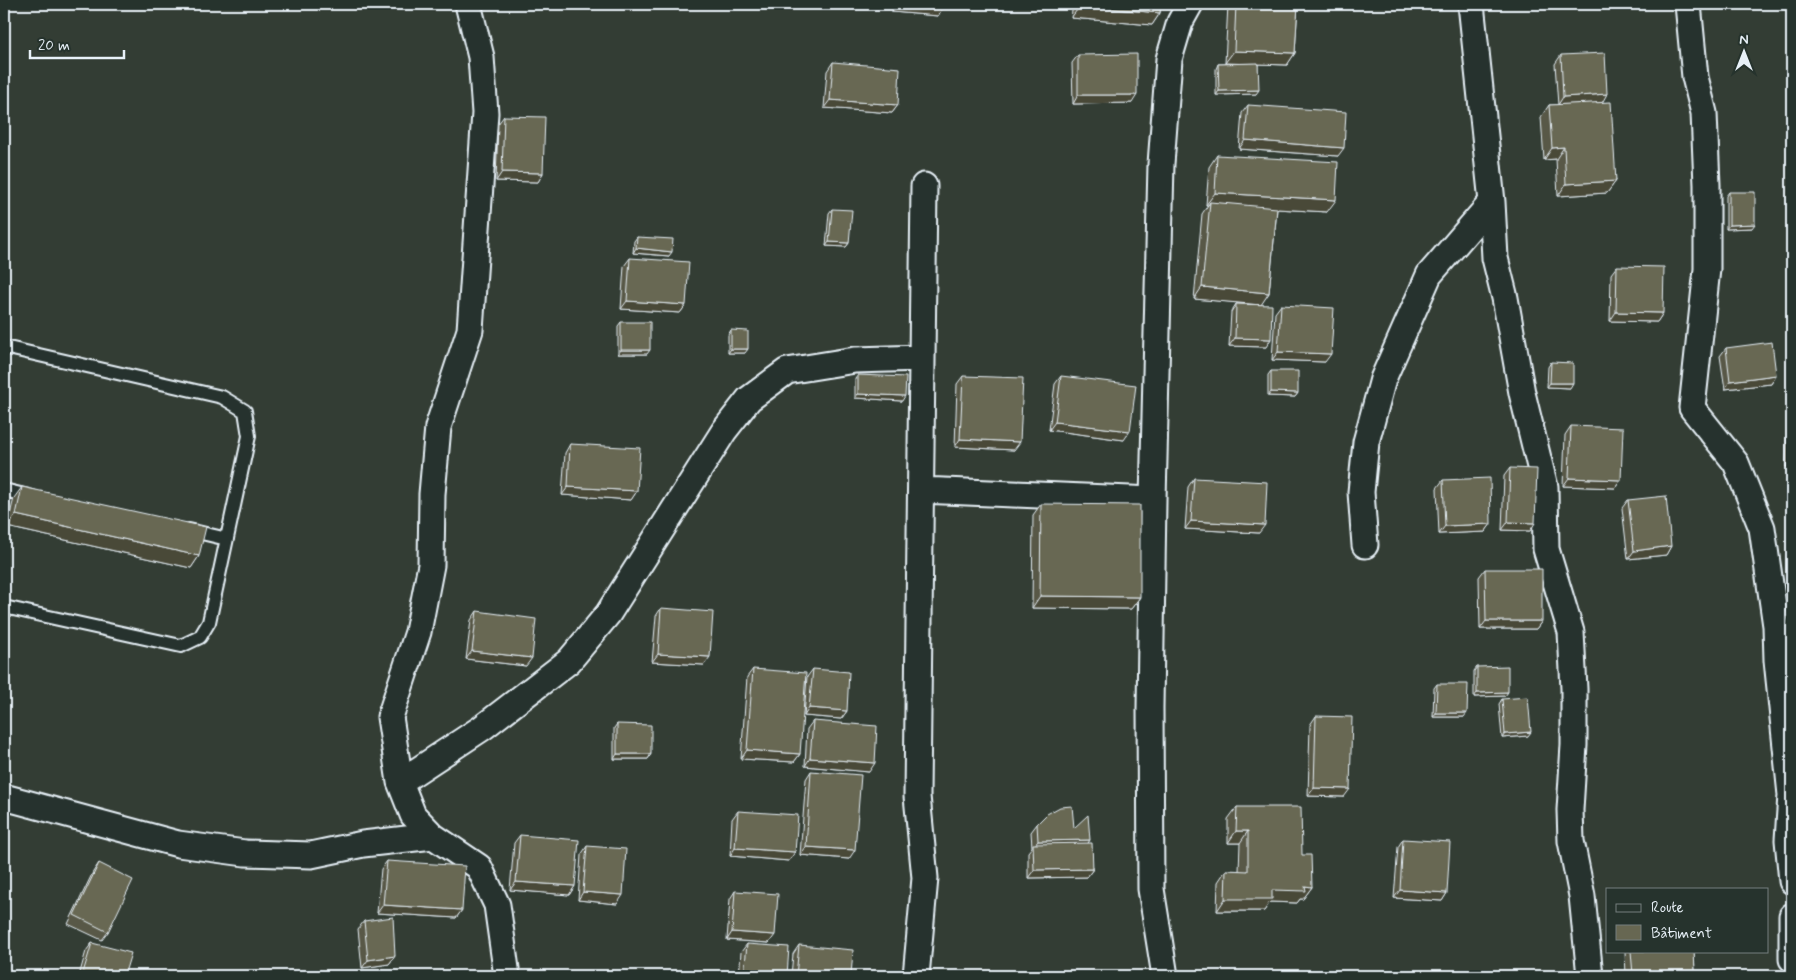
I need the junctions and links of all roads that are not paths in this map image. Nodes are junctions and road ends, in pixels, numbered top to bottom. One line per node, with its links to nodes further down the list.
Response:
1 (468, 4): 17 (street)
2 (1190, 4): 12 (street)
3 (1471, 4): 6 (street)
4 (1688, 4): 20 (street)
5 (924, 186): 8 (street)
6 (1492, 202): 15 (street); 26 (street)
7 (4, 347): 14 (lane)
8 (922, 358): 10 (street); 17 (street)
9 (4, 490): 11 (lane)
10 (921, 490): 12 (street); 24 (street)
11 (43, 499)
12 (1153, 500): 25 (street)
13 (179, 528): 14 (lane)
14 (227, 539): 16 (lane)
15 (1364, 545)
16 (4, 607)
17 (400, 782): 19 (street)
18 (4, 797): 19 (street)
19 (433, 836): 23 (street)
20 (1792, 881)
21 (1792, 916): 22 (street)
22 (1792, 959)
23 (507, 976)
24 (916, 976)
25 (1165, 976)
26 (1590, 976)

